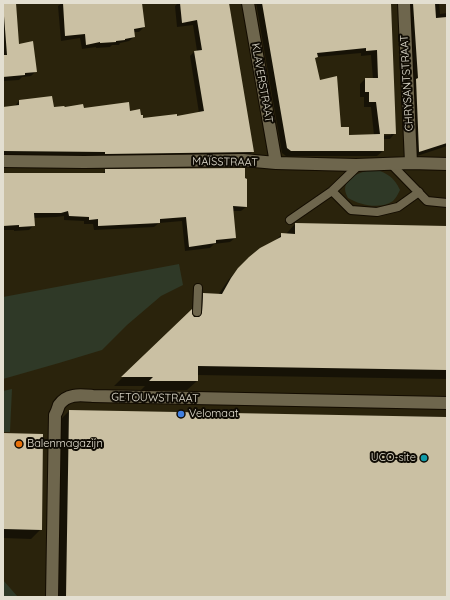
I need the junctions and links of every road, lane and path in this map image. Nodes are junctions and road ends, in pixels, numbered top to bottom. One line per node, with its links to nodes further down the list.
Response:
1 (248, 3): 4 (street, KLAVERSTRAAT)
2 (404, 3): 5 (street, CHRYSANTSTRAAT)
3 (3, 161): 4 (street, MAÏSSTRAAT)
4 (276, 163): 8 (street, MAÏSSTRAAT)
5 (411, 163): 6 (street, MAÏSSTRAAT); 7 (street, MAÏSSTRAAT)
6 (391, 164): 8 (street, MAÏSSTRAAT); 10 (lane)
7 (447, 164)
8 (359, 165): 9 (lane)
9 (332, 191): 10 (lane); 12 (lane)
10 (419, 192): 11 (lane)
11 (447, 203)
12 (290, 220)
13 (198, 288): 14 (lane)
14 (197, 312)
15 (447, 403): 16 (street, GETOUWSTRAAT)
16 (52, 597)

